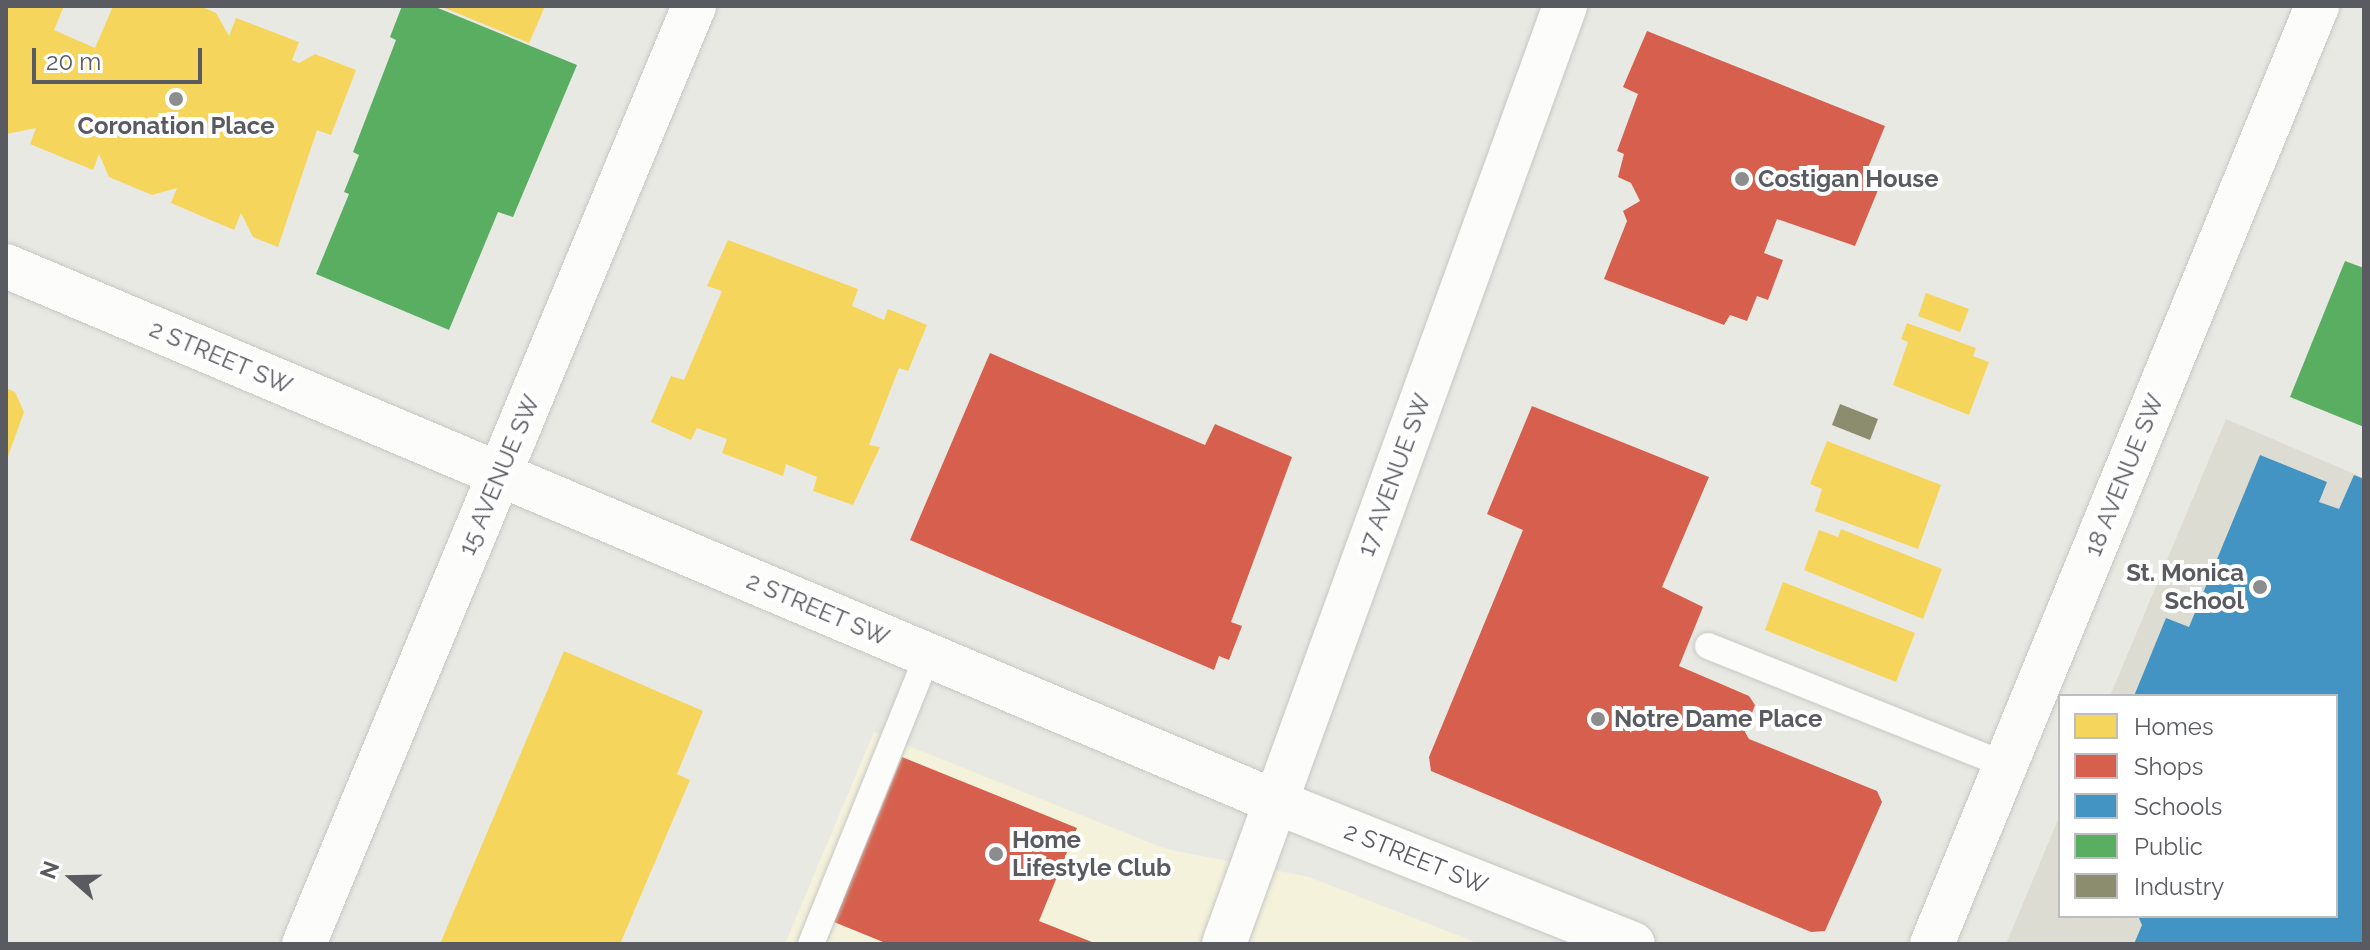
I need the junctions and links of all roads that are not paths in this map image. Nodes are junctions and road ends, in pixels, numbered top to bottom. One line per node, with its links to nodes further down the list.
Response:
1 (694, 6): 5 (street, 15 AVENUE SW)
2 (1565, 6): 9 (street, 17 AVENUE SW)
3 (2317, 6): 8 (street, 18 AVENUE SW)
4 (6, 266): 5 (street, 2 STREET SW)
5 (499, 475): 7 (street, 2 STREET SW); 10 (street, 15 AVENUE SW)
6 (1708, 646): 8 (lane)
7 (928, 655): 9 (street, 2 STREET SW); 11 (lane)
8 (2005, 765): 14 (street, 18 AVENUE SW)
9 (1276, 802): 12 (street, 17 AVENUE SW); 13 (street, 2 STREET SW)
10 (304, 944)
11 (811, 944)
12 (1224, 944)
13 (1633, 944)
14 (1932, 944)

